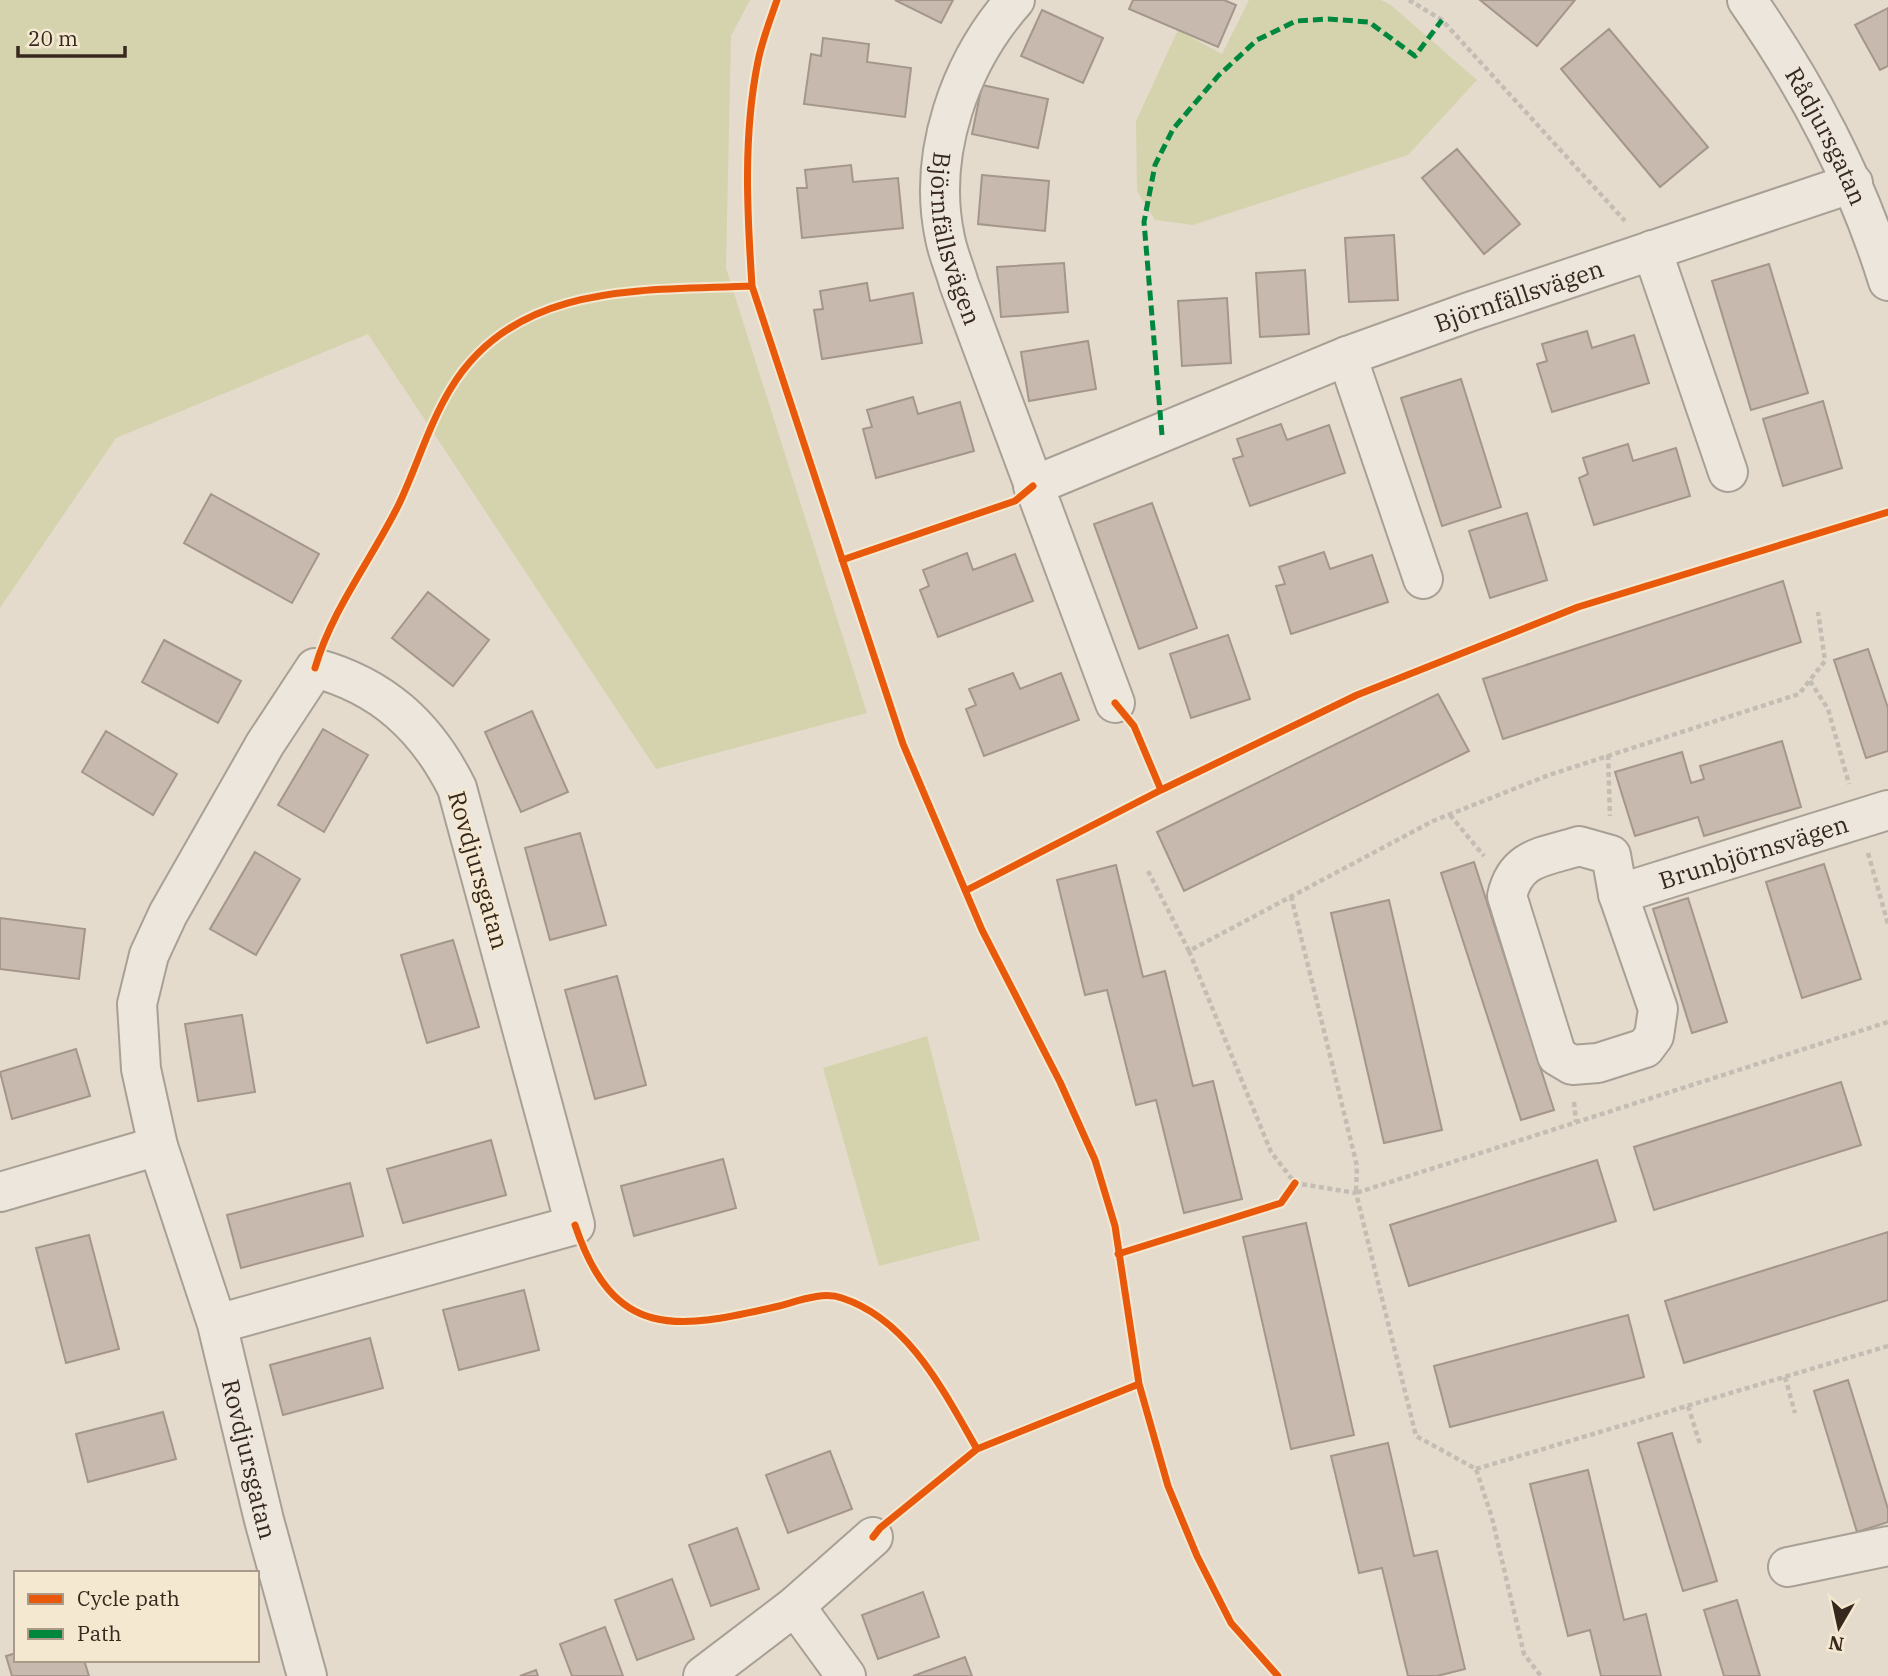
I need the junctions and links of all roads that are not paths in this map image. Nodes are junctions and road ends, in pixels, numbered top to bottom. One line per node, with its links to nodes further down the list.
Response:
1 (1015, 0): 8 (street, Björnfällsvägen)
2 (1747, 0): 3 (street, Rådjursgatan)
3 (1853, 183): 4 (street, Björnfällsvägen); 5 (street, Rådjursgatan)
4 (1651, 250): 6 (street, Björnfällsvägen); 7 (street)
5 (1888, 281)
6 (1347, 356): 8 (street, Björnfällsvägen); 9 (street)
7 (1728, 472)
8 (1033, 486): 10 (street, Björnfällsvägen)
9 (1423, 579)
10 (1115, 703)
11 (1888, 810): 12 (street, Brunbjörnsvägen)
12 (1618, 894): 12 (street)
13 (158, 1146): 14 (street); 15 (street, Rovdjursgatan); 15 (street, Rovdjursgatan)
14 (0, 1192)
15 (217, 1324): 20 (street, Rovdjursgatan)
16 (873, 1537): 19 (street)
17 (1888, 1546): 18 (street)
18 (1788, 1567)
19 (795, 1606): 21 (street); 22 (street)
20 (301, 1674)
21 (703, 1676)
22 (846, 1676)

